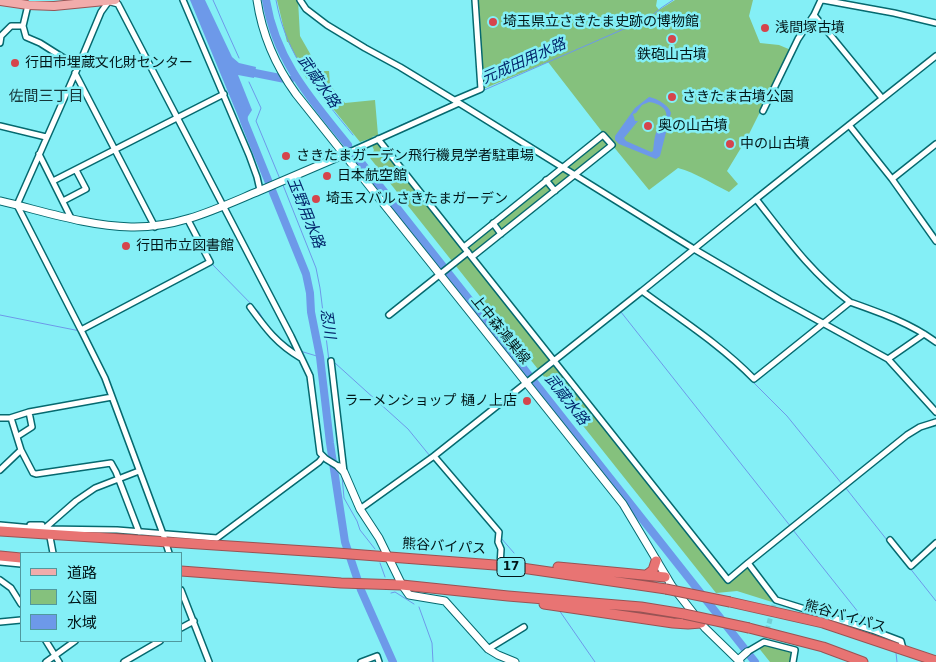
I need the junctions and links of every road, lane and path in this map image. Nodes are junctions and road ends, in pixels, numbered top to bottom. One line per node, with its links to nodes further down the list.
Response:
1 (108, 0): 2 (main road); 9 (main road); 15 (street); 21 (street)
2 (115, 0)
3 (183, 0): 17 (street)
4 (257, 0): 29 (main road, 上中森鴻巣線)
5 (300, 0): 19 (street)
6 (475, 0): 19 (street)
7 (822, 0): 10 (street); 11 (street)
8 (0, 2): 9 (main road)
9 (28, 5): 12 (street)
10 (814, 16): 18 (street); 20 (street)
11 (936, 23)
12 (22, 26): 13 (street); 15 (street)
13 (0, 44)
14 (936, 56): 18 (street)
15 (78, 67): 16 (street)
16 (76, 73): 24 (street); 27 (street)
17 (224, 94): 21 (street); 36 (street)
18 (882, 98): 22 (street)
19 (457, 102): 25 (street); 30 (street)
20 (763, 111)
21 (176, 118): 27 (street); 42 (street)
22 (849, 125): 33 (street); 38 (street)
23 (0, 126): 24 (street)
24 (46, 137): 28 (street)
25 (378, 139): 29 (street); 49 (street)
26 (936, 144): 33 (street)
27 (115, 150): 31 (street); 46 (street)
28 (39, 154): 35 (street); 41 (street)
29 (346, 154): 36 (main road); 53 (main road, 上中森鴻巣線)
30 (562, 167): 32 (street); 32 (street); 34 (street)
31 (76, 170): 35 (street); 40 (street)
32 (576, 175): 37 (street); 50 (street)
33 (892, 179): 48 (street)
34 (546, 180): 37 (street); 45 (street)
35 (53, 181): 40 (street)
36 (261, 190): 42 (main road)
37 (556, 191): 47 (street)
38 (756, 199): 50 (street); 55 (street)
39 (0, 201): 41 (main road)
40 (63, 201): 43 (street)
41 (17, 205): 43 (main road); 59 (street)
42 (223, 206): 44 (main road); 62 (street)
43 (72, 218): 46 (main road)
44 (188, 220): 46 (main road); 59 (street)
45 (493, 223): 47 (street); 49 (street)
46 (155, 227)
47 (501, 234): 52 (street)
48 (936, 241)
49 (464, 247): 51 (street)
50 (694, 249): 54 (street); 58 (street)
51 (468, 252): 52 (street); 53 (street)
52 (472, 257): 65 (street)
53 (442, 273): 57 (street); 66 (main road, 上中森鴻巣線)
54 (642, 291): 58 (street); 65 (street)
55 (850, 302): 58 (street); 60 (street)
56 (250, 307): 62 (street)
57 (389, 314)
58 (823, 324): 63 (street)
59 (80, 330): 67 (street)
60 (924, 334): 61 (street); 63 (street)
61 (936, 342)
62 (302, 358): 76 (street)
63 (888, 359): 69 (street)
64 (331, 361): 77 (street)
65 (554, 361): 66 (street); 96 (street)
66 (528, 382): 75 (street); 94 (main road, 上中森鴻巣線)
67 (112, 397): 68 (street); 79 (street)
68 (29, 412): 71 (street); 73 (street)
69 (936, 412)
70 (0, 418): 71 (street)
71 (11, 418): 73 (street)
72 (936, 422): 96 (street)
73 (18, 436): 74 (street)
74 (21, 450): 78 (street); 80 (street)
75 (434, 456): 81 (street); 98 (street)
76 (324, 458): 77 (street); 86 (street)
77 (342, 469): 81 (main road)
78 (0, 470)
79 (138, 471): 80 (street); 86 (street)
80 (119, 478): 83 (street); 84 (street)
81 (360, 509): 92 (main road)
82 (1, 527): 83 (street); 86 (highway, 熊谷バイパス / 17)
83 (43, 527): 84 (street)
84 (139, 532): 86 (street)
85 (50, 537): 89 (street)
86 (164, 538): 90 (street); 92 (highway, 熊谷バイパス / 17)
87 (890, 540): 88 (street)
88 (936, 543)
89 (53, 552)
90 (169, 552)
91 (0, 556): 93 (highway)
92 (389, 557): 98 (highway, 熊谷バイパス / 17); 103 (main road)
93 (20, 558)
94 (656, 561): 100 (highway); 101 (main road, 上中森鴻巣線)
95 (0, 562): 97 (street)
96 (748, 563): 117 (street)
97 (20, 564)
98 (504, 566): 100 (highway, 17); 117 (highway, 熊谷バイパス / 17, bridge)
99 (182, 571): 103 (highway, 17)
100 (648, 574): 101 (highway, 17)
101 (665, 577): 110 (main road, 上中森鴻巣線)
102 (0, 580): 106 (street)
103 (402, 585): 105 (highway, 17); 116 (main road)
104 (182, 592): 108 (street)
105 (508, 596): 110 (highway, 17); 131 (highway, 17, bridge)
106 (20, 602)
107 (20, 620): 109 (street)
108 (194, 621): 111 (street); 126 (street)
109 (0, 622)
110 (701, 623): 121 (main road, 上中森鴻巣線)
111 (182, 627)
112 (524, 627): 116 (street)
113 (47, 642): 119 (street)
114 (74, 642): 119 (street)
115 (158, 642): 125 (street)
116 (488, 648): 120 (main road)
117 (903, 649): 122 (highway, 熊谷バイパス / 17)
118 (747, 652): 121 (main road); 130 (street)
119 (55, 655): 123 (street); 124 (street)
120 (506, 661): 129 (main road)
121 (736, 661)
122 (936, 661)
123 (46, 662)
124 (59, 662)
125 (124, 662)
126 (209, 662)
127 (362, 662): 128 (street)
128 (379, 662)
129 (515, 662)
130 (793, 662)
131 (863, 662)

